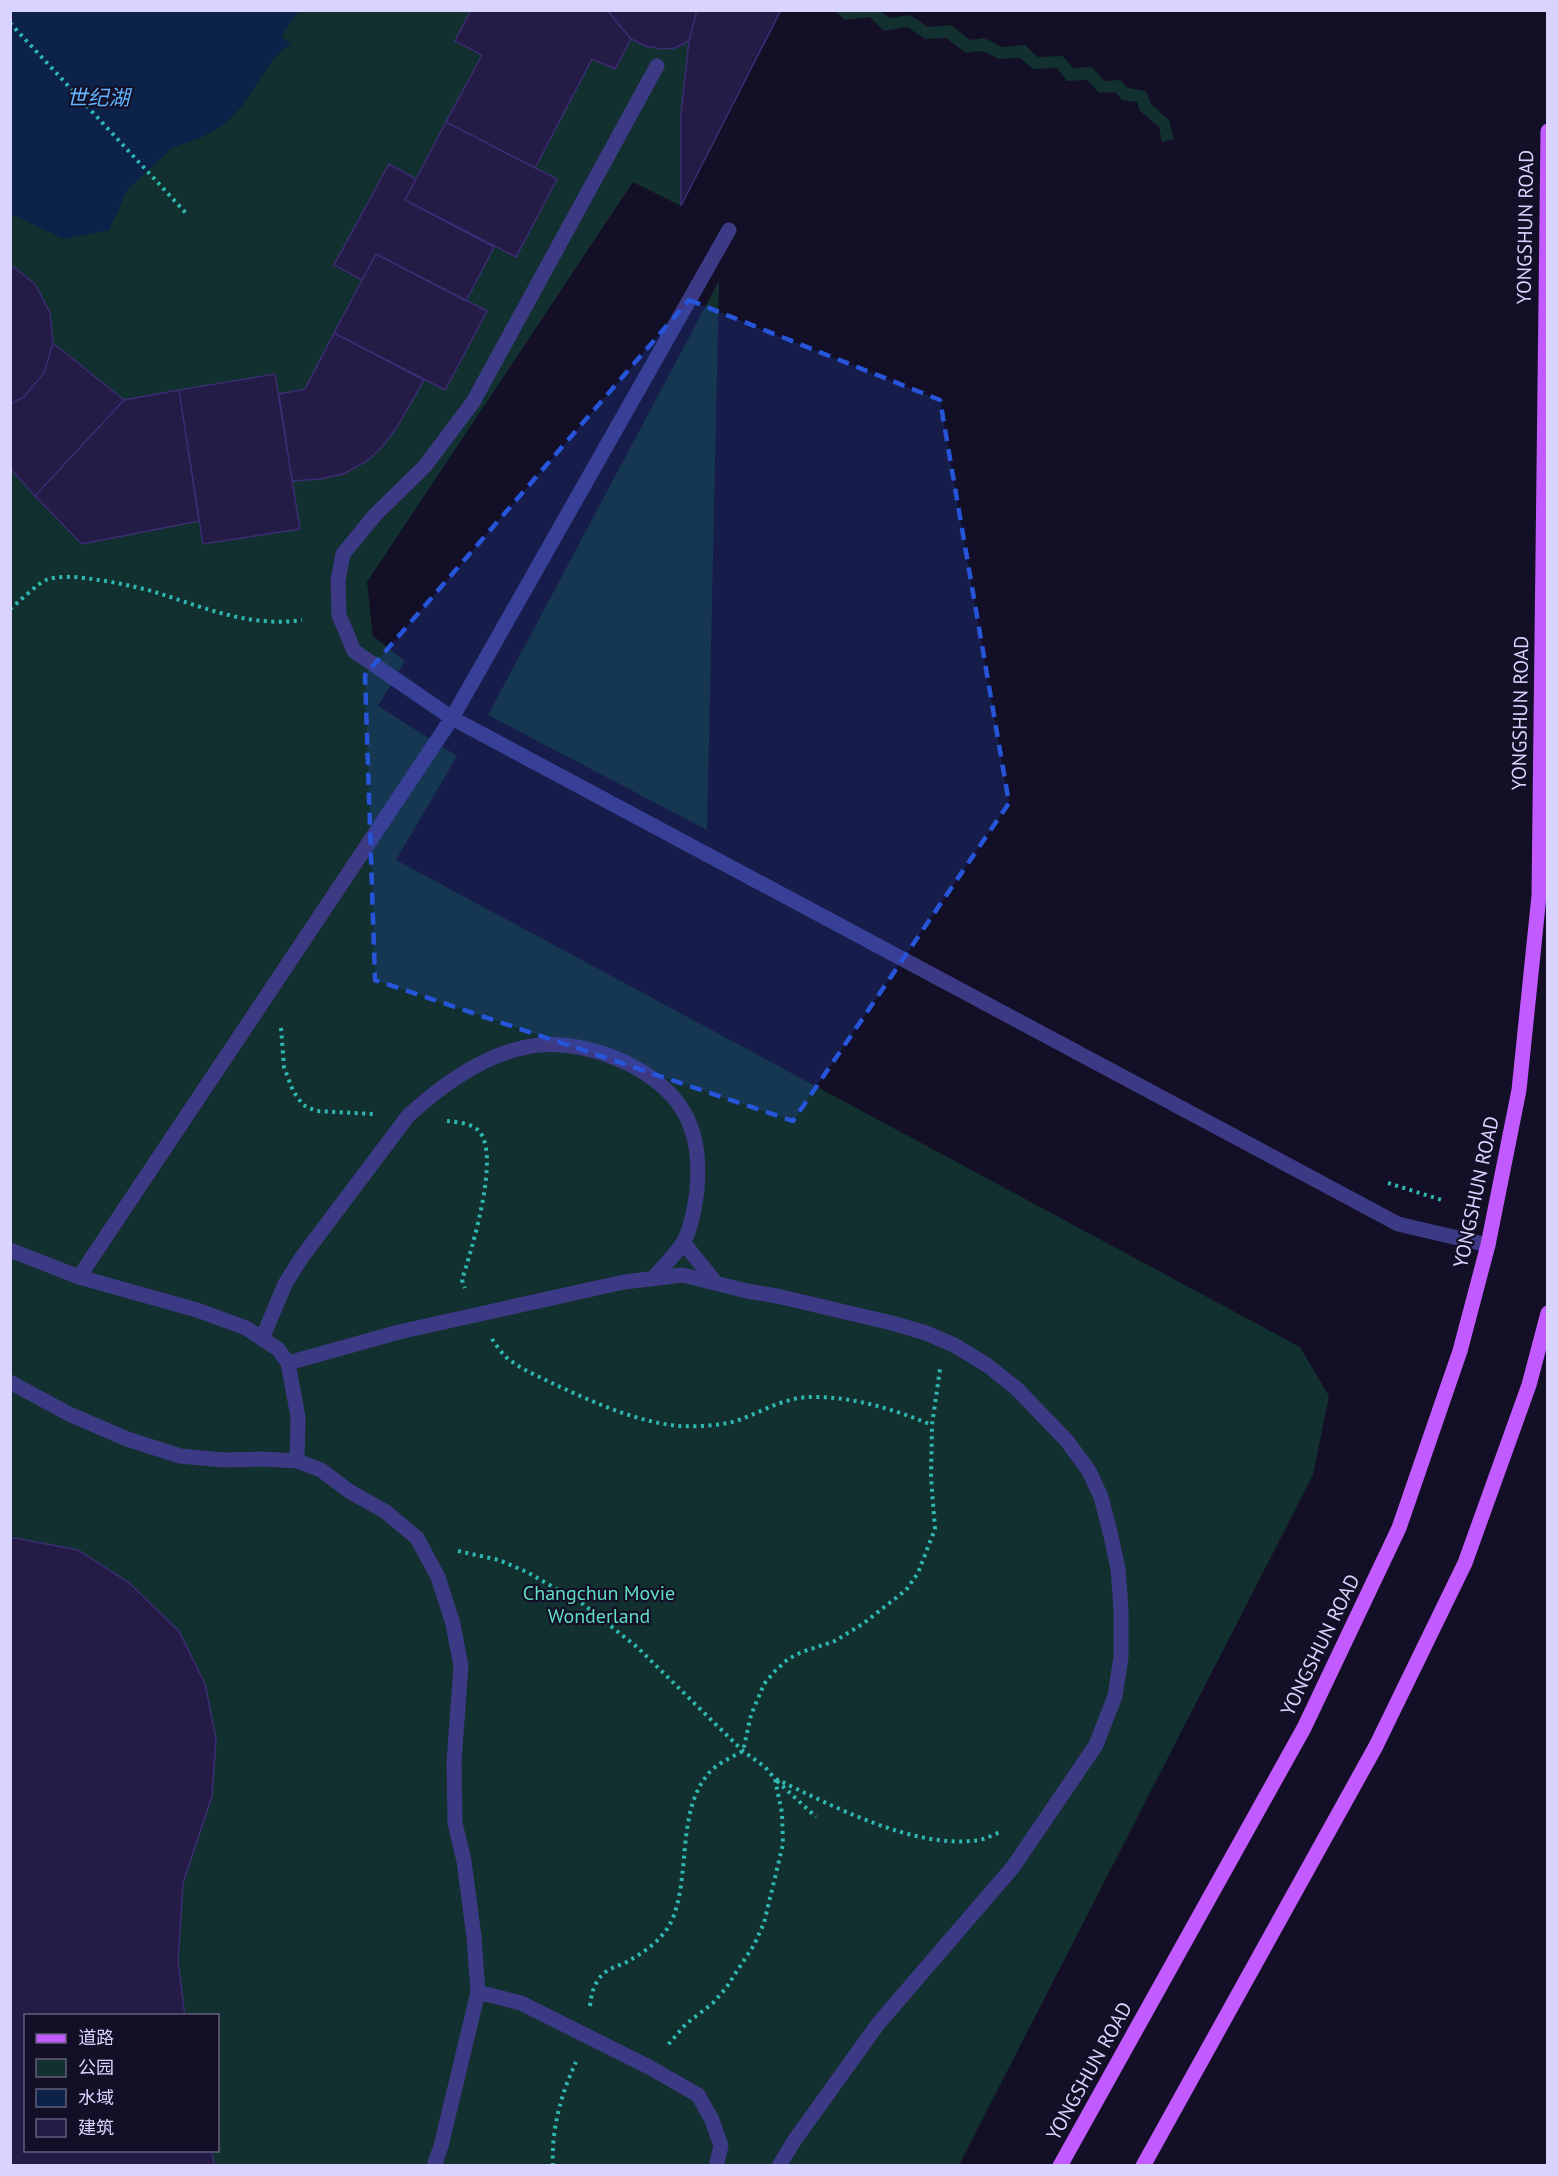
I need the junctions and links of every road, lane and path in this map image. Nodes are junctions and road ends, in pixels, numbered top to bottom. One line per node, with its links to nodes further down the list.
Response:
1 (10, 23): 4 (path)
2 (657, 66): 8 (lane)
3 (1548, 131): 10 (main road, YONGSHUN ROAD)
4 (186, 213)
5 (729, 230): 8 (lane)
6 (10, 609): 7 (path)
7 (302, 621)
8 (452, 718): 10 (lane); 12 (lane)
9 (683, 1242): 13 (lane); 14 (lane); 16 (lane)
10 (1488, 1245): 33 (main road, YONGSHUN ROAD)
11 (10, 1250): 12 (lane)
12 (79, 1277): 16 (lane)
13 (653, 1278): 14 (lane); 18 (lane)
14 (715, 1282): 17 (lane)
15 (1548, 1313): 34 (main road)
16 (262, 1339): 18 (lane)
17 (954, 1345): 22 (path); 32 (lane)
18 (288, 1363): 20 (lane)
19 (10, 1382): 20 (lane)
20 (297, 1461): 21 (lane)
21 (417, 1538): 22 (path); 26 (lane)
22 (742, 1751): 23 (path); 27 (path)
23 (775, 1779): 24 (path); 25 (path); 28 (path)
24 (816, 1817)
25 (1006, 1830)
26 (478, 1992): 27 (lane); 29 (lane)
27 (587, 2036): 28 (lane); 30 (path)
28 (648, 2067): 31 (lane)
29 (434, 2166)
30 (553, 2166)
31 (716, 2166)
32 (779, 2166)
33 (1060, 2166)
34 (1143, 2166)

